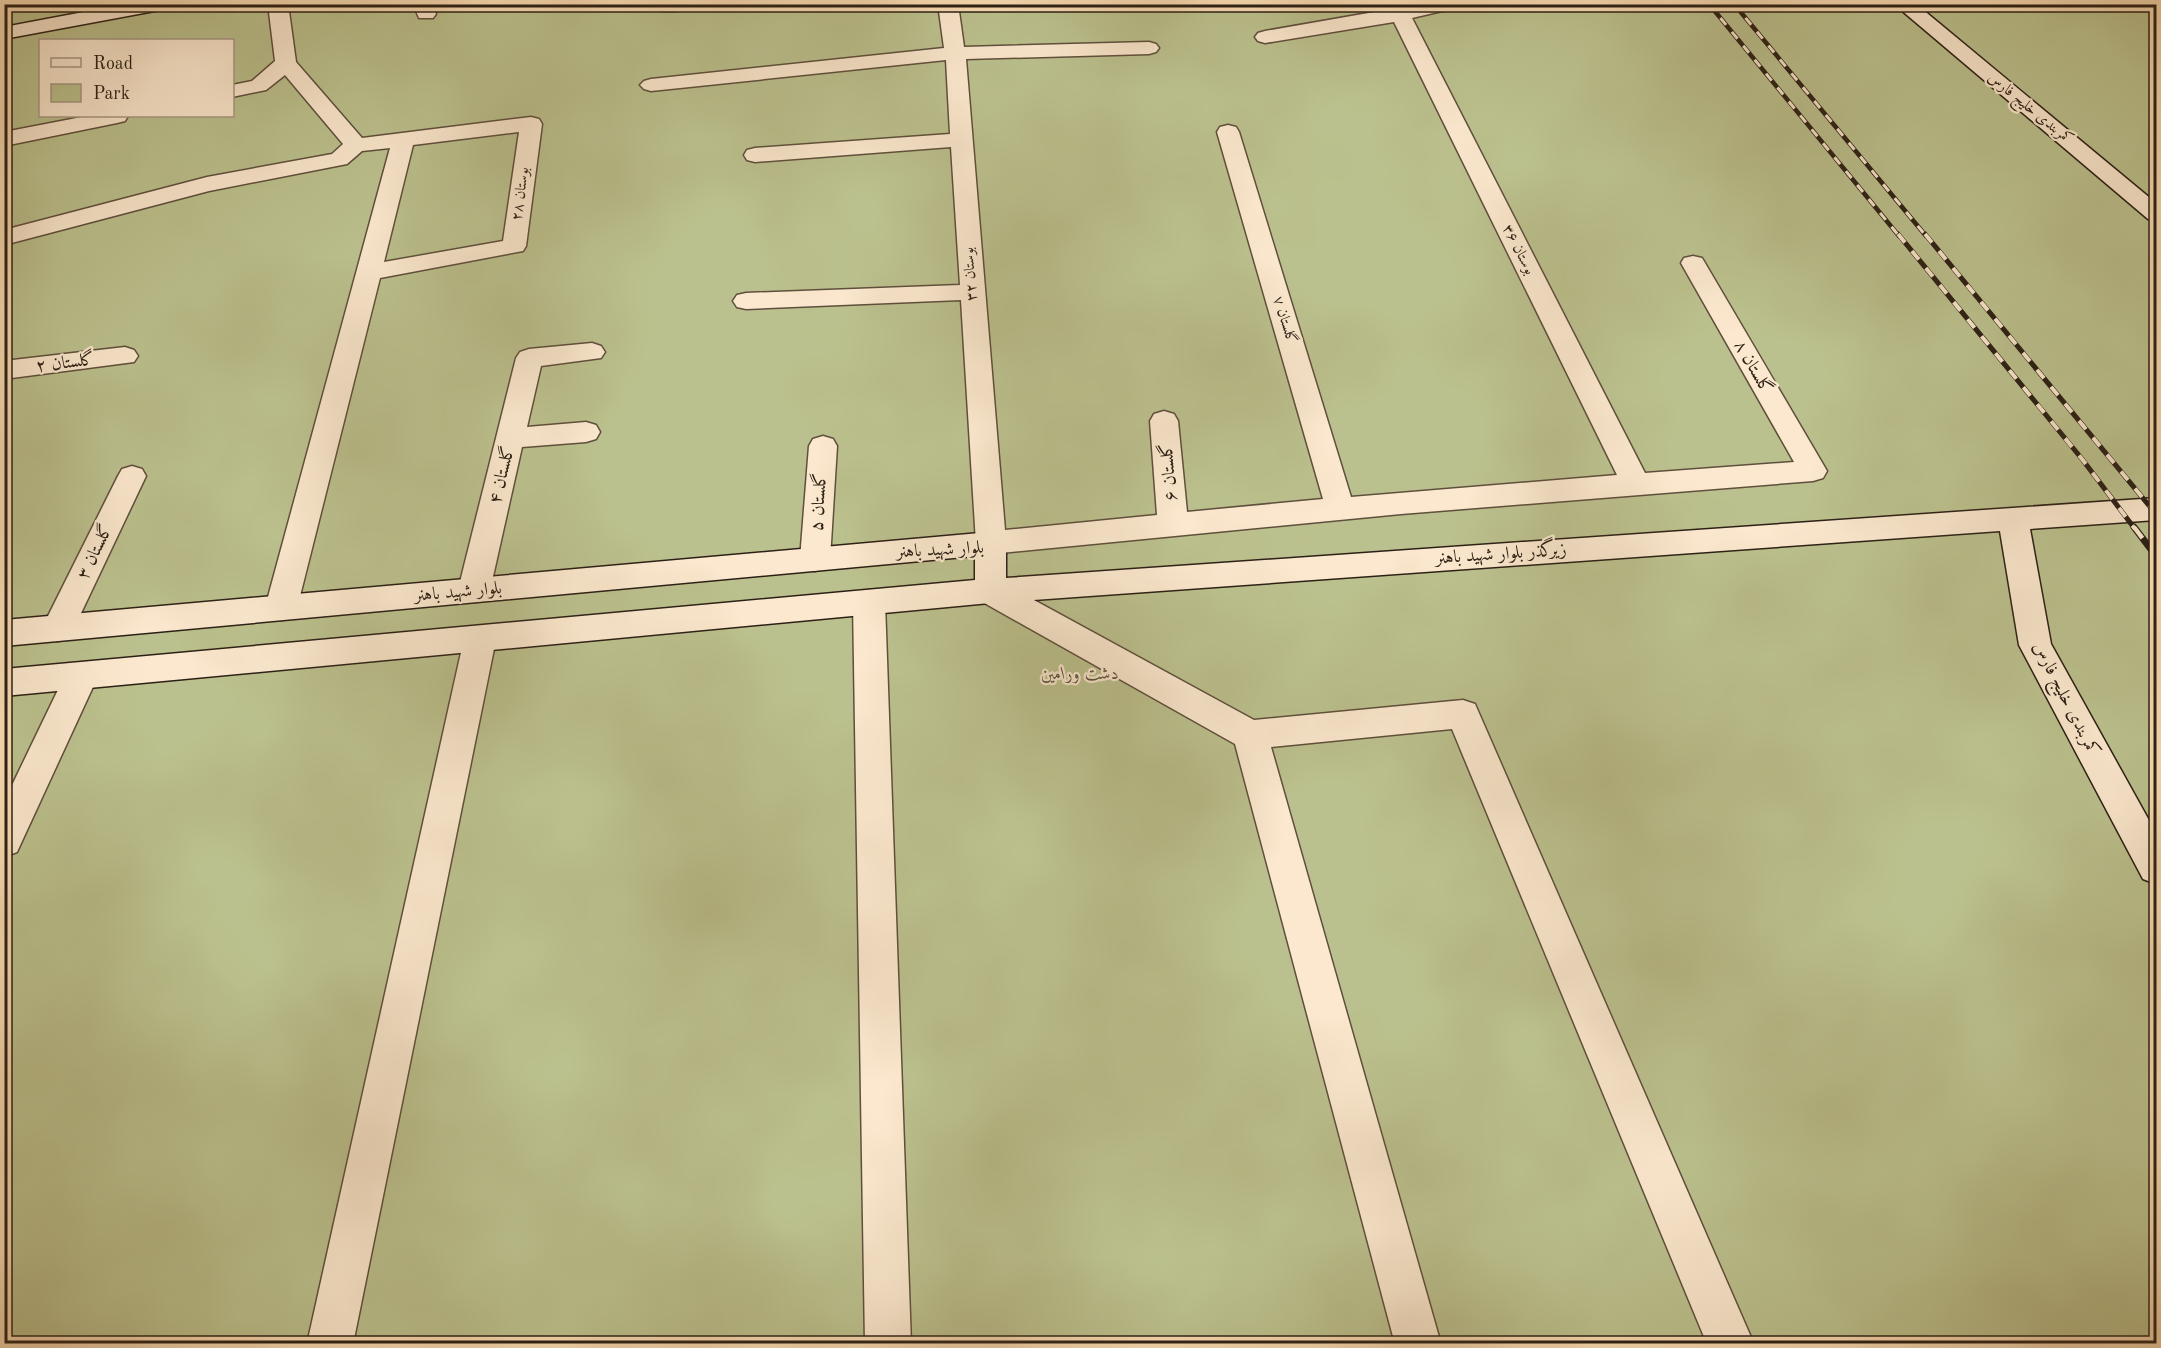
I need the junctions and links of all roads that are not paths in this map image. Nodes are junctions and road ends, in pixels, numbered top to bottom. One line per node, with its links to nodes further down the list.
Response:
1 (278, 4): 11 (street)
2 (948, 4): 10 (street, بوستان ۳۲)
3 (1448, 4): 6 (street)
4 (1903, 4): 21 (street, کمربندی خلیج فارس)
5 (155, 5): 7 (street)
6 (1400, 15): 8 (street); 35 (street, بوستان ۳۶)
7 (4, 33)
8 (1265, 38)
9 (1149, 48): 10 (street)
10 (955, 53): 12 (street); 18 (street, بوستان ۳۲)
11 (286, 63): 13 (street); 19 (street)
12 (651, 85)
13 (234, 91)
14 (112, 117): 17 (street)
15 (1228, 132): 36 (street, گلستان ۷)
16 (404, 138): 19 (street, بوستان ۲۸); 24 (street); 24 (street, بوستان ۲۸)
17 (4, 139)
18 (962, 140): 20 (street); 25 (street, بوستان ۳۲)
19 (356, 146): 22 (street, بوستان ۲۸)
20 (755, 155)
21 (2157, 214)
22 (4, 238)
23 (1693, 263): 35 (street, گلستان ۸)
24 (371, 272): 45 (street)
25 (972, 292): 26 (street); 40 (street, بوستان ۳۲)
26 (746, 301)
27 (592, 352): 32 (street, گلستان ۴)
28 (125, 356): 29 (street, گلستان ۲)
29 (4, 370)
30 (1164, 421): 39 (street, گلستان ۶)
31 (586, 432): 32 (street)
32 (511, 438): 42 (street, گلستان ۴)
33 (823, 446): 41 (street, گلستان ۵)
34 (132, 476): 46 (street, گلستان ۳)
35 (1636, 484): 36 (street)
36 (1341, 508): 39 (street)
37 (2157, 509): 38 (street)
38 (2013, 518): 43 (street, زیرگذر بلوار شهید باهنر); 53 (street, کمربندی خلیج فارس)
39 (1173, 523): 40 (street)
40 (991, 543): 41 (street, بلوار شهید باهنر); 43 (street, بلوار شهید باهنر)
41 (815, 559): 42 (street, بلوار شهید باهنر)
42 (474, 590): 45 (street, بلوار شهید باهنر)
43 (990, 591): 44 (street); 51 (street)
44 (869, 602): 48 (street); 55 (street)
45 (281, 608): 46 (street, بلوار شهید باهنر)
46 (58, 628): 47 (street, بلوار شهید باهنر)
47 (4, 633)
48 (480, 639): 49 (street); 54 (street)
49 (81, 676): 50 (street); 52 (street)
50 (4, 683)
51 (1250, 735): 56 (street); 57 (street)
52 (4, 841)
53 (2157, 867)
54 (330, 1344)
55 (888, 1344)
56 (1418, 1344)
57 (1731, 1344)

